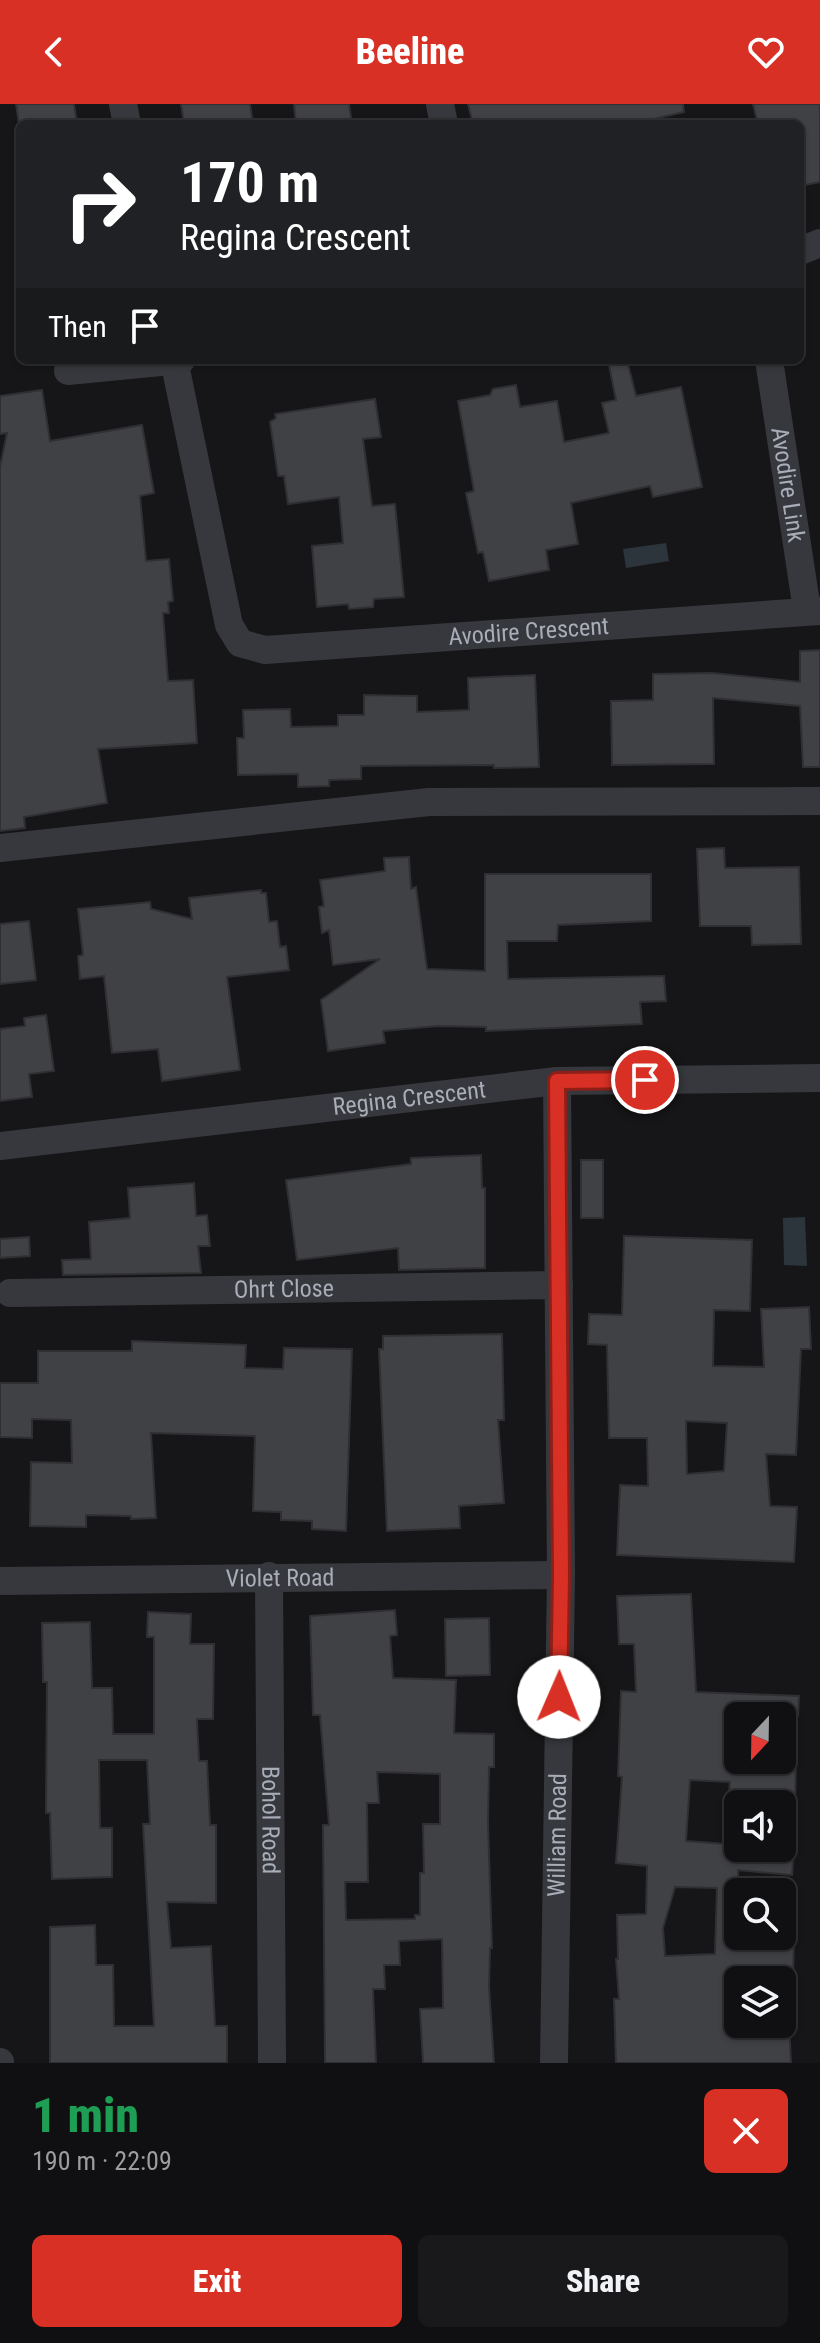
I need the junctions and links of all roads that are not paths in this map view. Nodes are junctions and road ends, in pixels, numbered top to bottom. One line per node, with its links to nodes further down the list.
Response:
1 (135, 364): 4 (street)
2 (175, 364): 5 (street, Avodire Crescent)
3 (770, 364): 5 (street, Avodire Link)
4 (68, 371)
5 (814, 610)
6 (820, 801): 7 (street)
7 (0, 848)
8 (820, 1078): 9 (street, Regina Crescent)
9 (557, 1081): 10 (street, Regina Crescent); 11 (street, William Road)
10 (0, 1146)
11 (559, 1285): 12 (street, Ohrt Close); 13 (street, William Road)
12 (10, 1293)
13 (561, 1575): 14 (street, Violet Road); 17 (street, William Road)
14 (269, 1576): 15 (street, Violet Road); 16 (street, Bohol Road)
15 (0, 1581)
16 (272, 2063)
17 (554, 2063)

